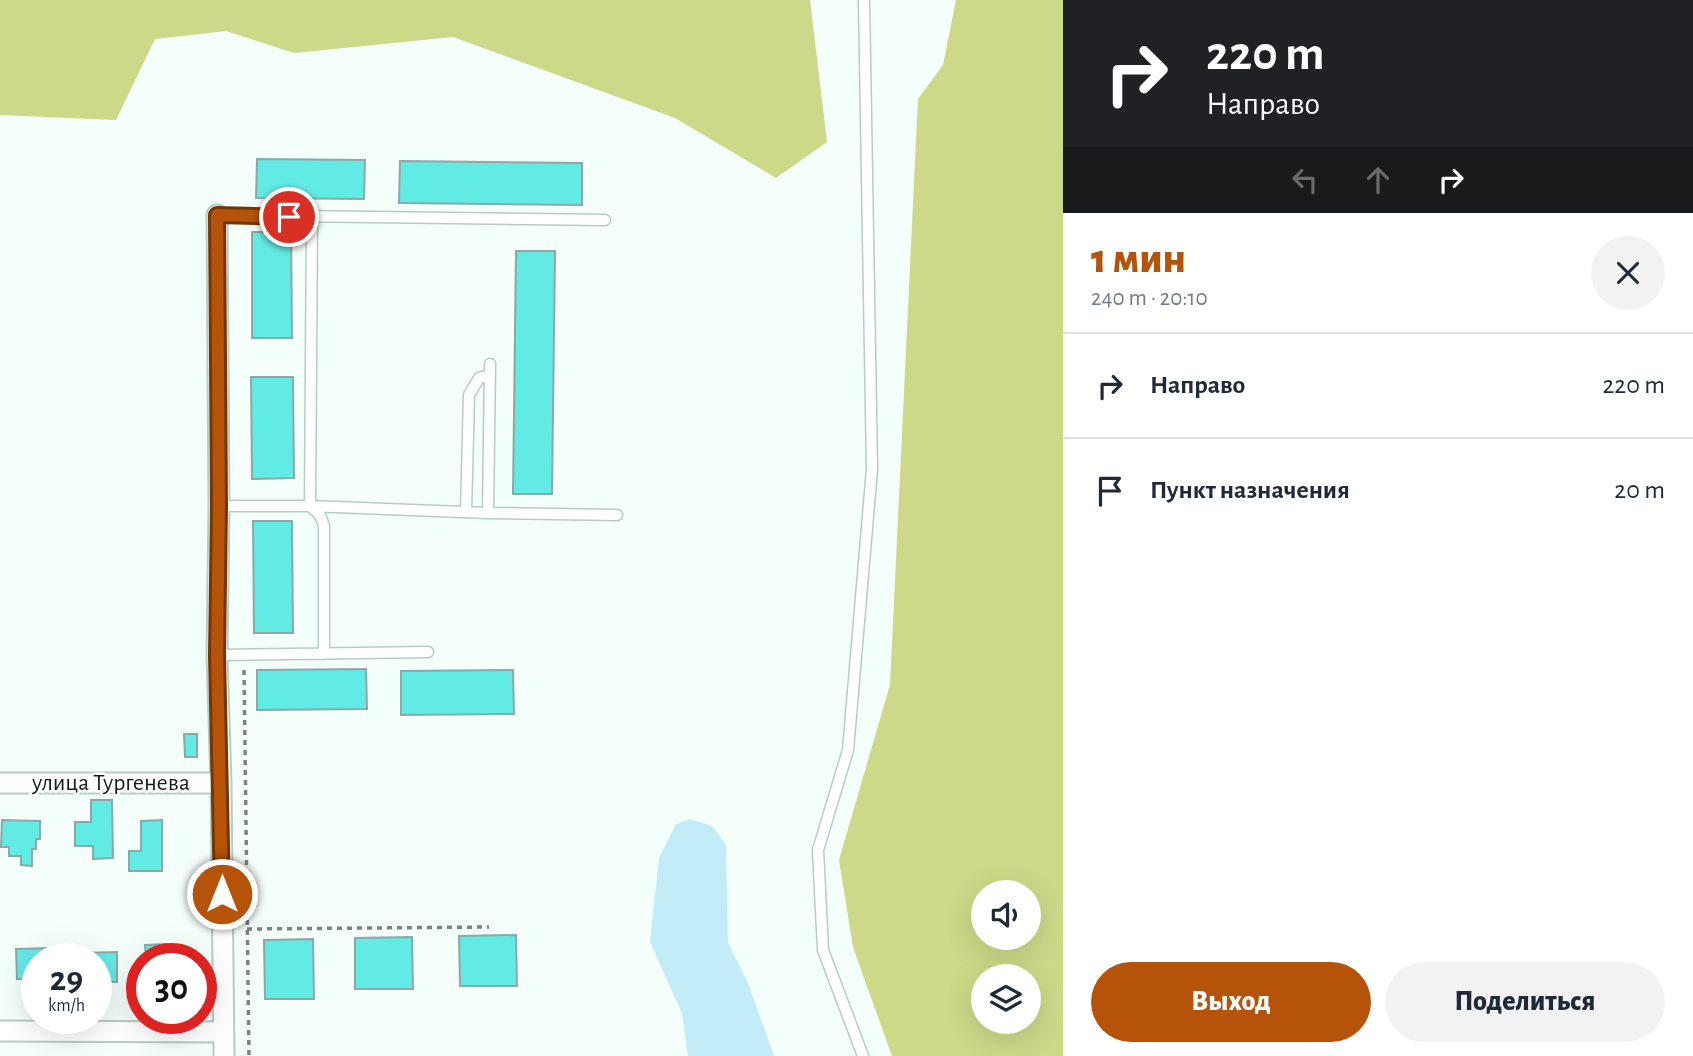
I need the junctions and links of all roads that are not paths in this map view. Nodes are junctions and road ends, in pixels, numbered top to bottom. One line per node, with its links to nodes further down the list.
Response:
1 (864, 0): 18 (lane)
2 (217, 215): 3 (lane); 5 (street)
3 (312, 218): 4 (lane); 6 (lane)
4 (605, 220)
5 (219, 506): 6 (lane); 12 (street)
6 (310, 506): 7 (lane); 11 (lane)
7 (466, 512): 8 (lane); 8 (lane)
8 (488, 513): 9 (lane)
9 (617, 514)
10 (428, 652): 11 (lane)
11 (324, 654): 12 (lane)
12 (217, 655): 14 (street)
13 (0, 783): 14 (street, улица Тургенева)
14 (221, 783): 16 (street)
15 (0, 1031): 16 (street)
16 (223, 1032): 17 (street)
17 (224, 1056)
18 (863, 1056)

